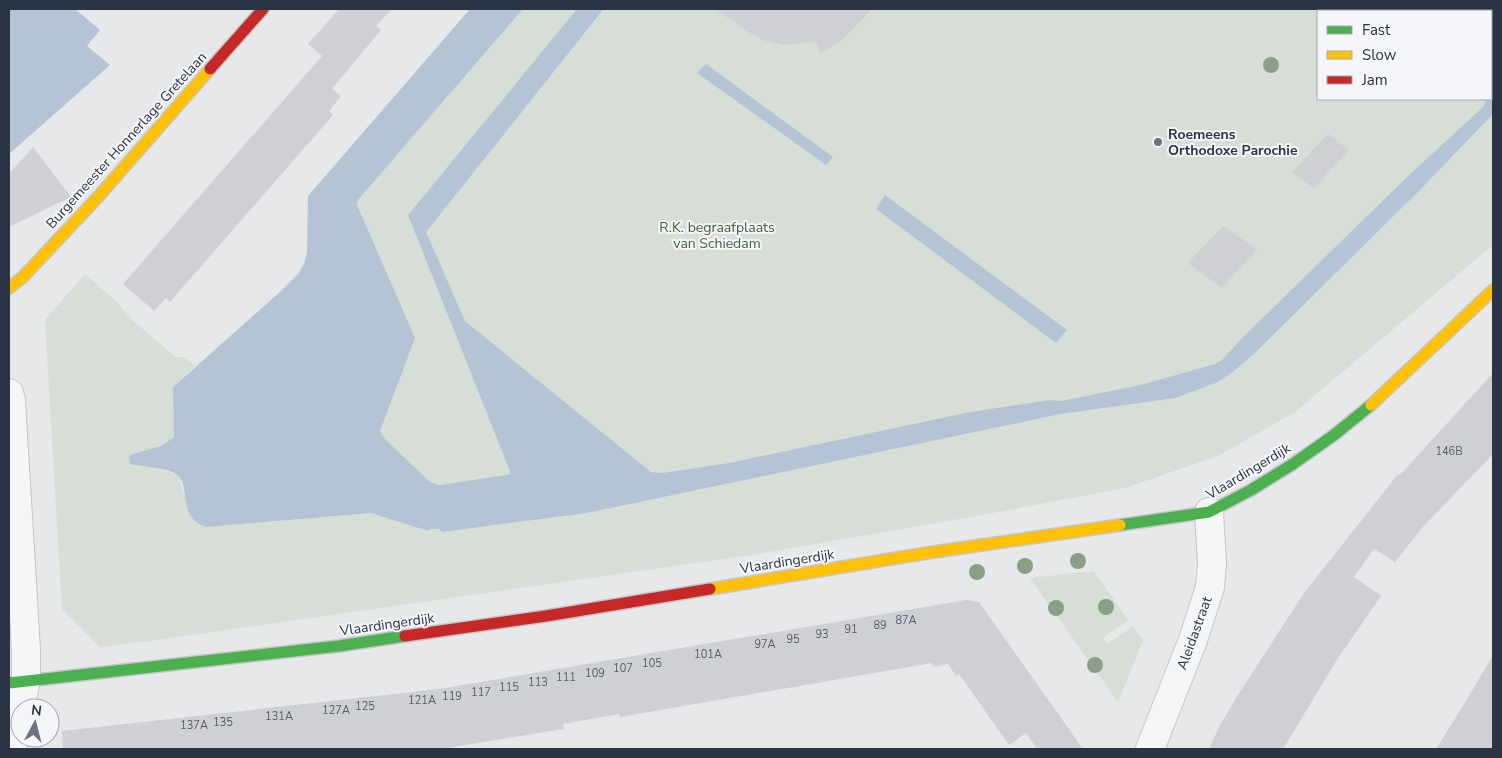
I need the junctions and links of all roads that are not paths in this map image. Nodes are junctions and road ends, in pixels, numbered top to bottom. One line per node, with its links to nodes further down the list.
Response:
1 (263, 9): 2 (street, Burgemeester Honnerlage Gretelaan)
2 (9, 288)
3 (1493, 290): 5 (street, Vlaardingerdijk)
4 (9, 393): 6 (street)
5 (1209, 512): 6 (street, Vlaardingerdijk); 8 (street, Aleidastraat)
6 (17, 682): 7 (street)
7 (19, 698)
8 (1150, 749)

